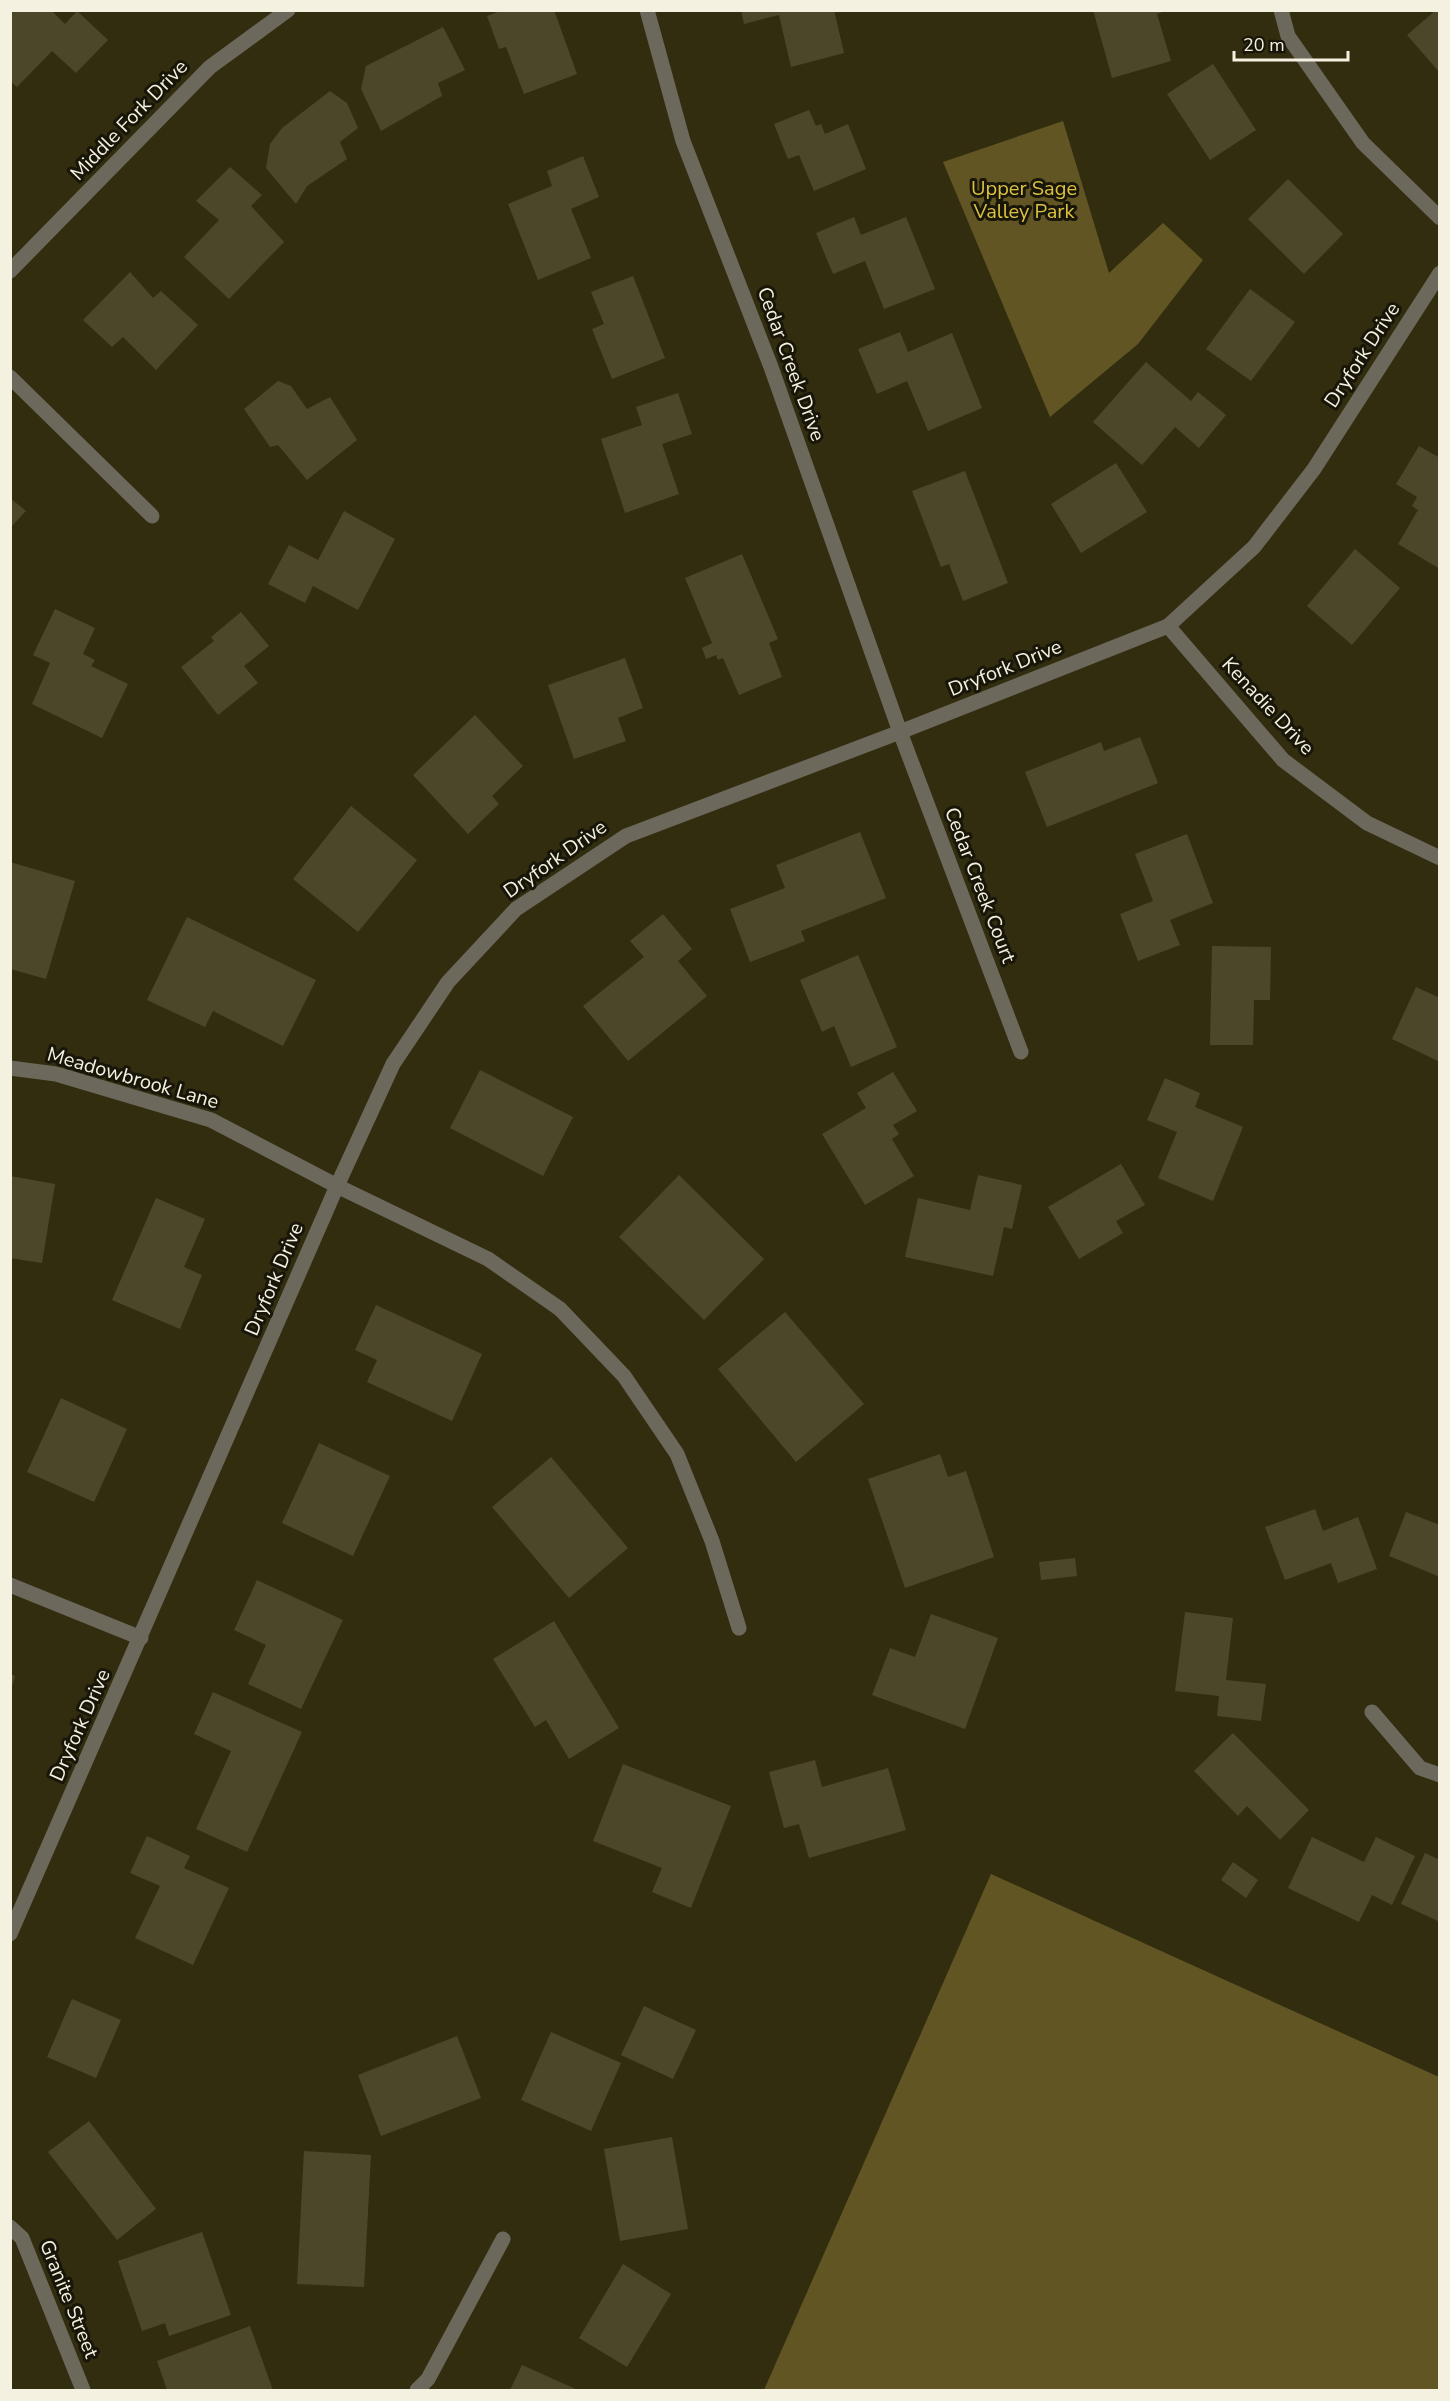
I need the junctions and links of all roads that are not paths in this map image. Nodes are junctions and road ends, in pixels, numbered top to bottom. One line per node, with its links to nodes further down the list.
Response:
1 (288, 10): 5 (street, Middle Fork Drive)
2 (647, 10): 10 (street, Cedar Creek Drive)
3 (1281, 10): 4 (street)
4 (1440, 218)
5 (10, 271)
6 (1440, 273): 9 (street, Dryfork Drive)
7 (10, 378): 8 (street)
8 (152, 516)
9 (1167, 626): 10 (street, Dryfork Drive); 11 (street, Kenadie Drive)
10 (900, 732): 12 (street, Cedar Creek Court); 14 (street, Dryfork Drive)
11 (1440, 858)
12 (1022, 1052)
13 (10, 1068): 14 (street, Meadowbrook Lane)
14 (337, 1186): 16 (street, Meadowbrook Lane); 17 (street, Dryfork Drive)
15 (10, 1585): 17 (street)
16 (739, 1628)
17 (141, 1638): 20 (street, Dryfork Drive)
18 (1372, 1712): 19 (street)
19 (1440, 1775)
20 (10, 1934)
21 (10, 2227): 23 (street, Granite Street)
22 (503, 2239): 24 (street)
23 (83, 2391)
24 (417, 2391)

